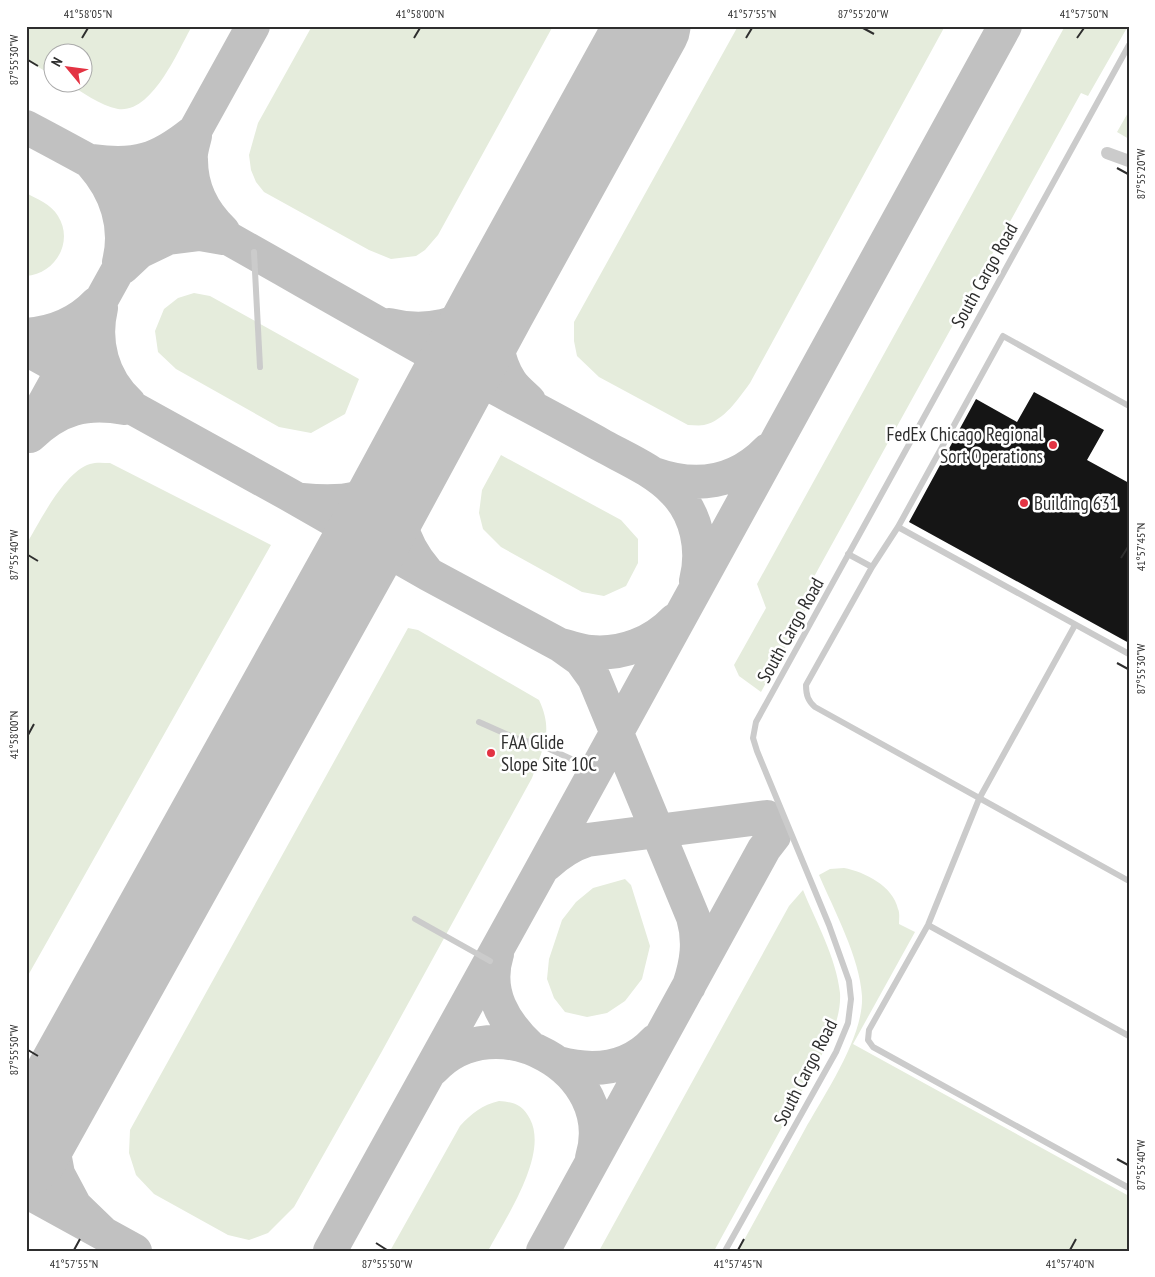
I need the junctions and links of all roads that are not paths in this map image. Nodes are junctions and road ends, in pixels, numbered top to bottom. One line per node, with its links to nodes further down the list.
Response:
1 (1129, 45): 8 (lane, South Cargo Road)
2 (1107, 152): 3 (street)
3 (1129, 161)
4 (254, 252): 5 (lane)
5 (260, 367)
6 (1129, 406): 7 (lane)
7 (898, 527): 9 (lane); 10 (lane)
8 (848, 554): 9 (lane); 21 (lane, South Cargo Road)
9 (872, 567): 14 (lane)
10 (1075, 625): 11 (lane); 14 (lane)
11 (1129, 654)
12 (479, 722): 13 (lane)
13 (595, 770)
14 (979, 798): 15 (lane); 17 (lane)
15 (1129, 881)
16 (415, 919): 18 (lane)
17 (928, 924): 19 (lane); 20 (lane)
18 (490, 961)
19 (1129, 1036)
20 (1129, 1188)
21 (725, 1251)

